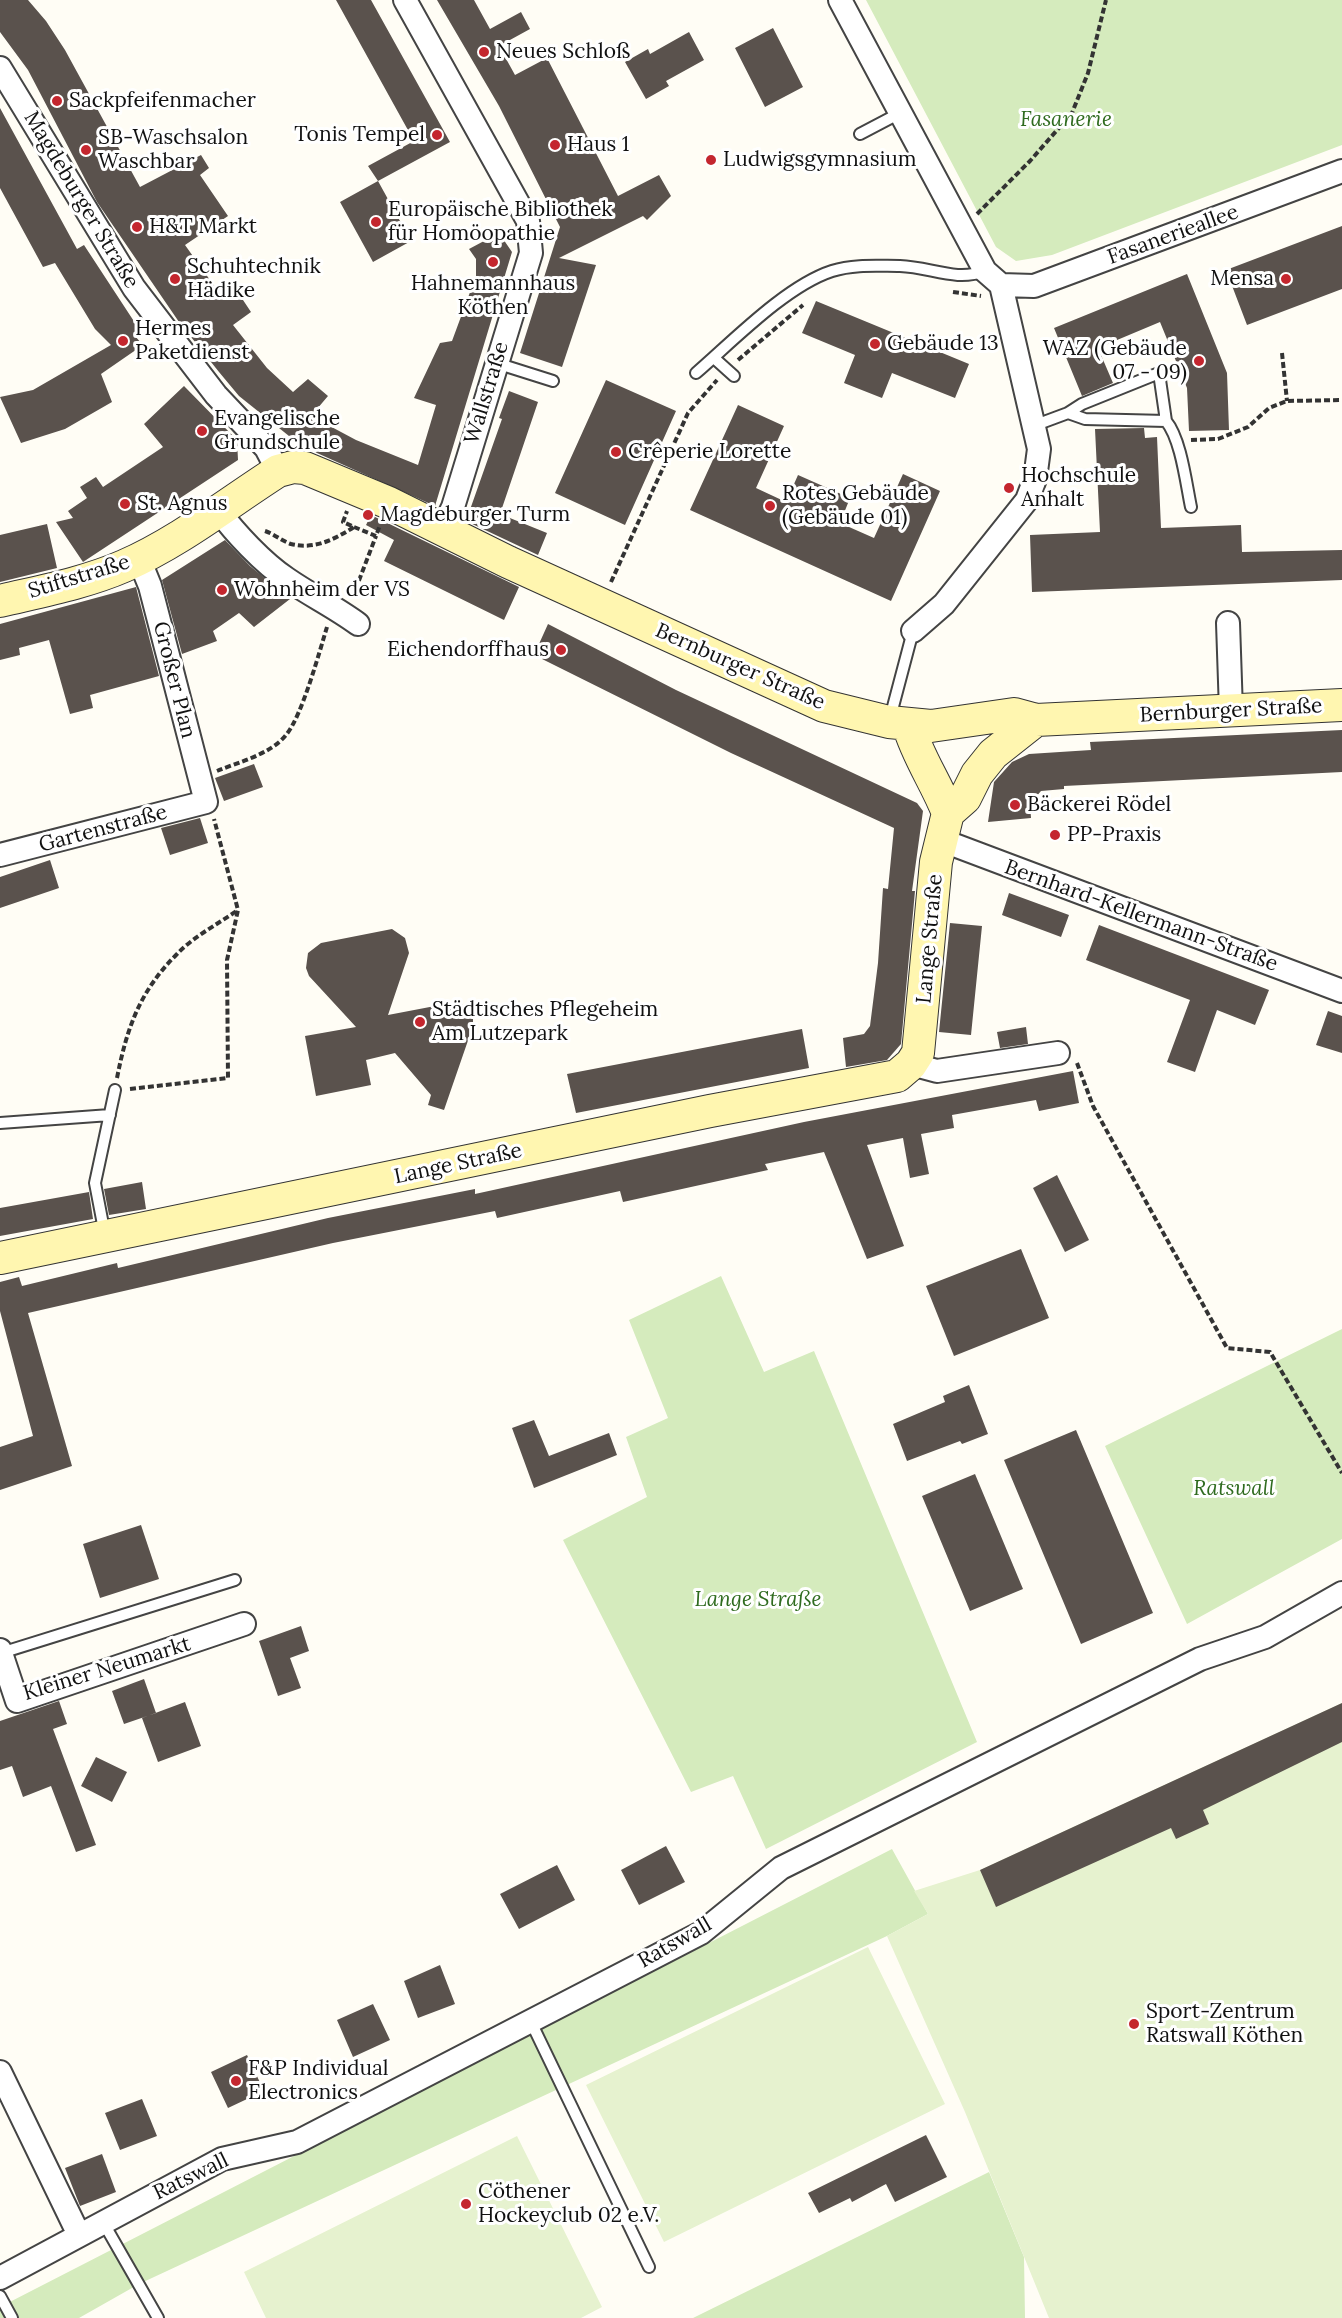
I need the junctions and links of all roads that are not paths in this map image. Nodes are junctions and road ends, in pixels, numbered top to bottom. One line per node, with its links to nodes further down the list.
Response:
1 (405, 0): 9 (street, Wallstraße)
2 (840, 0): 4 (street)
3 (0, 68): 16 (street, Magdeburger Straße)
4 (900, 113): 5 (lane); 7 (street)
5 (860, 134)
6 (1342, 171): 7 (street, Fasanerieallee)
7 (985, 282): 8 (lane); 15 (street)
8 (714, 358): 10 (lane); 11 (lane)
9 (496, 363): 12 (lane); 19 (street, Wallstraße)
10 (696, 373)
11 (730, 373)
12 (553, 381)
13 (1068, 413): 14 (lane); 14 (lane); 15 (lane)
14 (1167, 421): 17 (lane)
15 (1033, 426): 24 (street)
16 (278, 471): 18 (main road, Stiftstraße); 19 (main road)
17 (1191, 507)
18 (218, 510): 20 (main road, Stiftstraße); 23 (street)
19 (442, 530): 28 (main road, Bernburger Straße)
20 (138, 559): 21 (main road, Stiftstraße); 29 (street, Großer Plan)
21 (0, 601)
22 (1228, 622): 26 (street)
23 (358, 624)
24 (913, 631): 28 (lane)
25 (1342, 705): 26 (main road, Bernburger Straße)
26 (1231, 711): 27 (main road, Bernburger Straße)
27 (1036, 720): 28 (main road, Bernburger Straße); 30 (main road)
28 (898, 723): 30 (main road)
29 (209, 807): 31 (street, Gartenstraße)
30 (945, 826): 32 (street, Bernhard-Kellermann-Straße); 34 (main road, Lange Straße)
31 (0, 855)
32 (1342, 991)
33 (1058, 1053): 34 (street)
34 (911, 1064): 38 (main road, Lange Straße)
35 (115, 1090): 36 (lane)
36 (110, 1115): 37 (lane); 38 (lane)
37 (0, 1123)
38 (105, 1235): 39 (main road, Lange Straße)
39 (0, 1257)
40 (235, 1580): 43 (lane)
41 (1342, 1593): 44 (street, Ratswall)
42 (244, 1624): 43 (street, Kleiner Neumarkt)
43 (0, 1651)
44 (530, 2020): 46 (street, Ratswall); 48 (lane)
45 (0, 2072): 47 (street)
46 (103, 2222): 47 (street, Ratswall); 52 (lane)
47 (79, 2235): 49 (street, Ratswall)
48 (649, 2267)
49 (0, 2278)
50 (0, 2296): 51 (lane)
51 (12, 2318)
52 (158, 2318)

